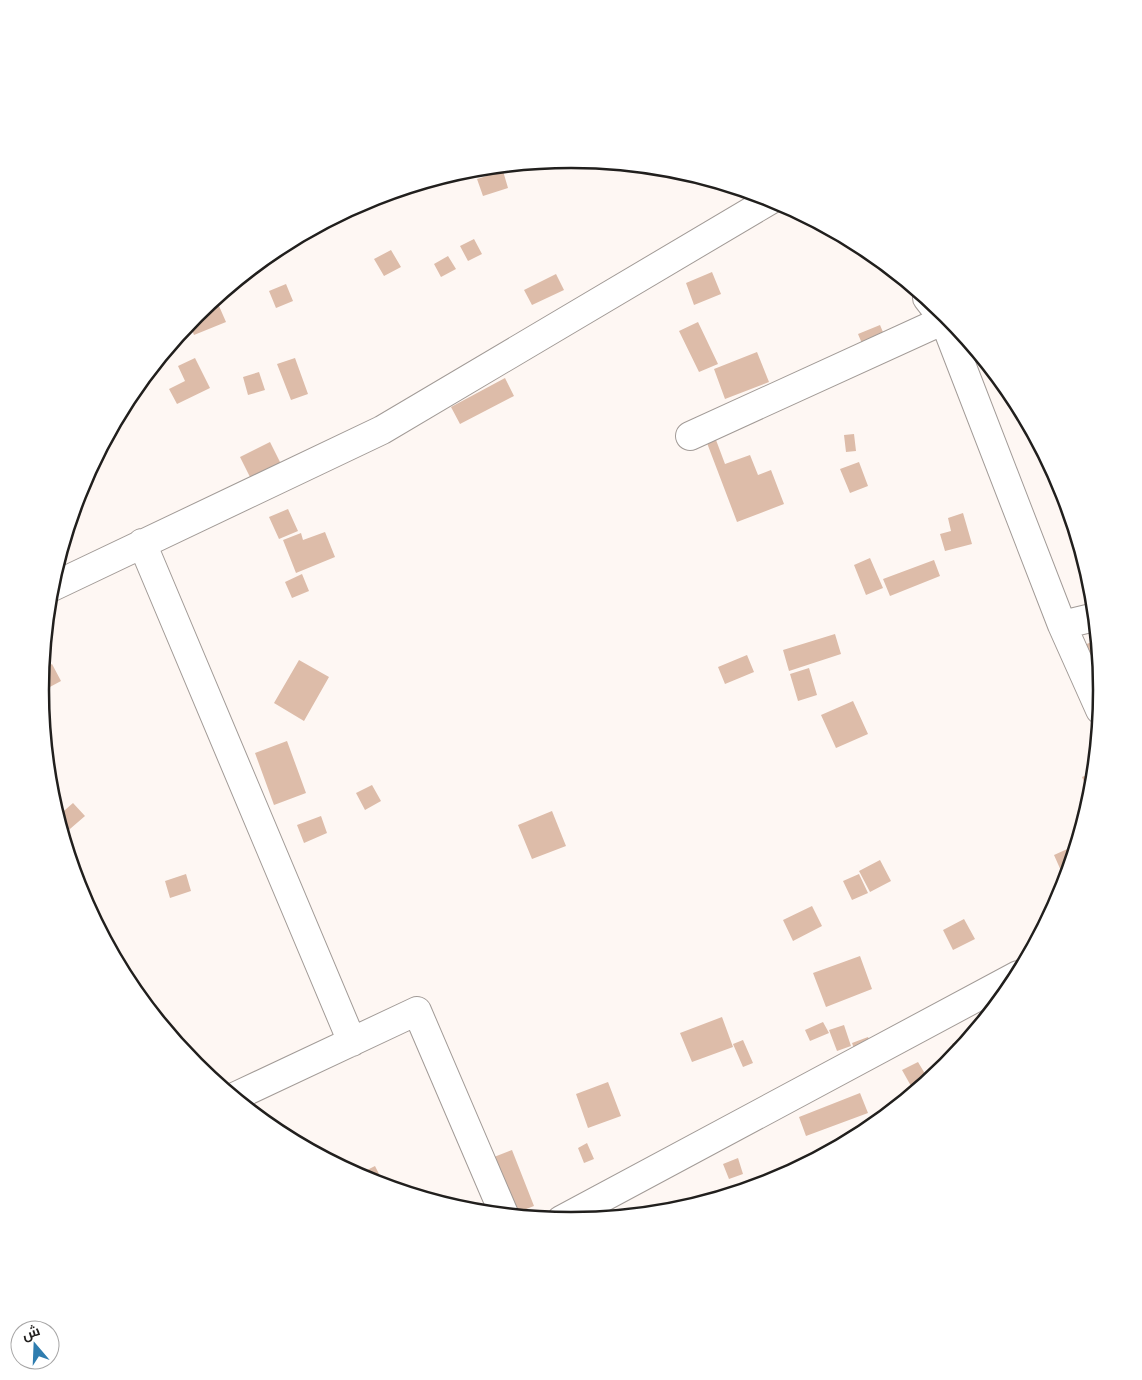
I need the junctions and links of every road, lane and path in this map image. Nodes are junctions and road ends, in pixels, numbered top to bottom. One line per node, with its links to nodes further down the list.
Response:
1 (763, 205): 5 (street)
2 (941, 322): 4 (street)
3 (953, 334): 8 (street)
4 (690, 436)
5 (142, 543): 6 (street); 11 (street)
6 (60, 583)
7 (1088, 619): 8 (street)
8 (1062, 625): 9 (street)
9 (1093, 694)
10 (1003, 983): 14 (street)
11 (352, 1042): 12 (street); 13 (street)
12 (241, 1094)
13 (501, 1208)
14 (575, 1212)

